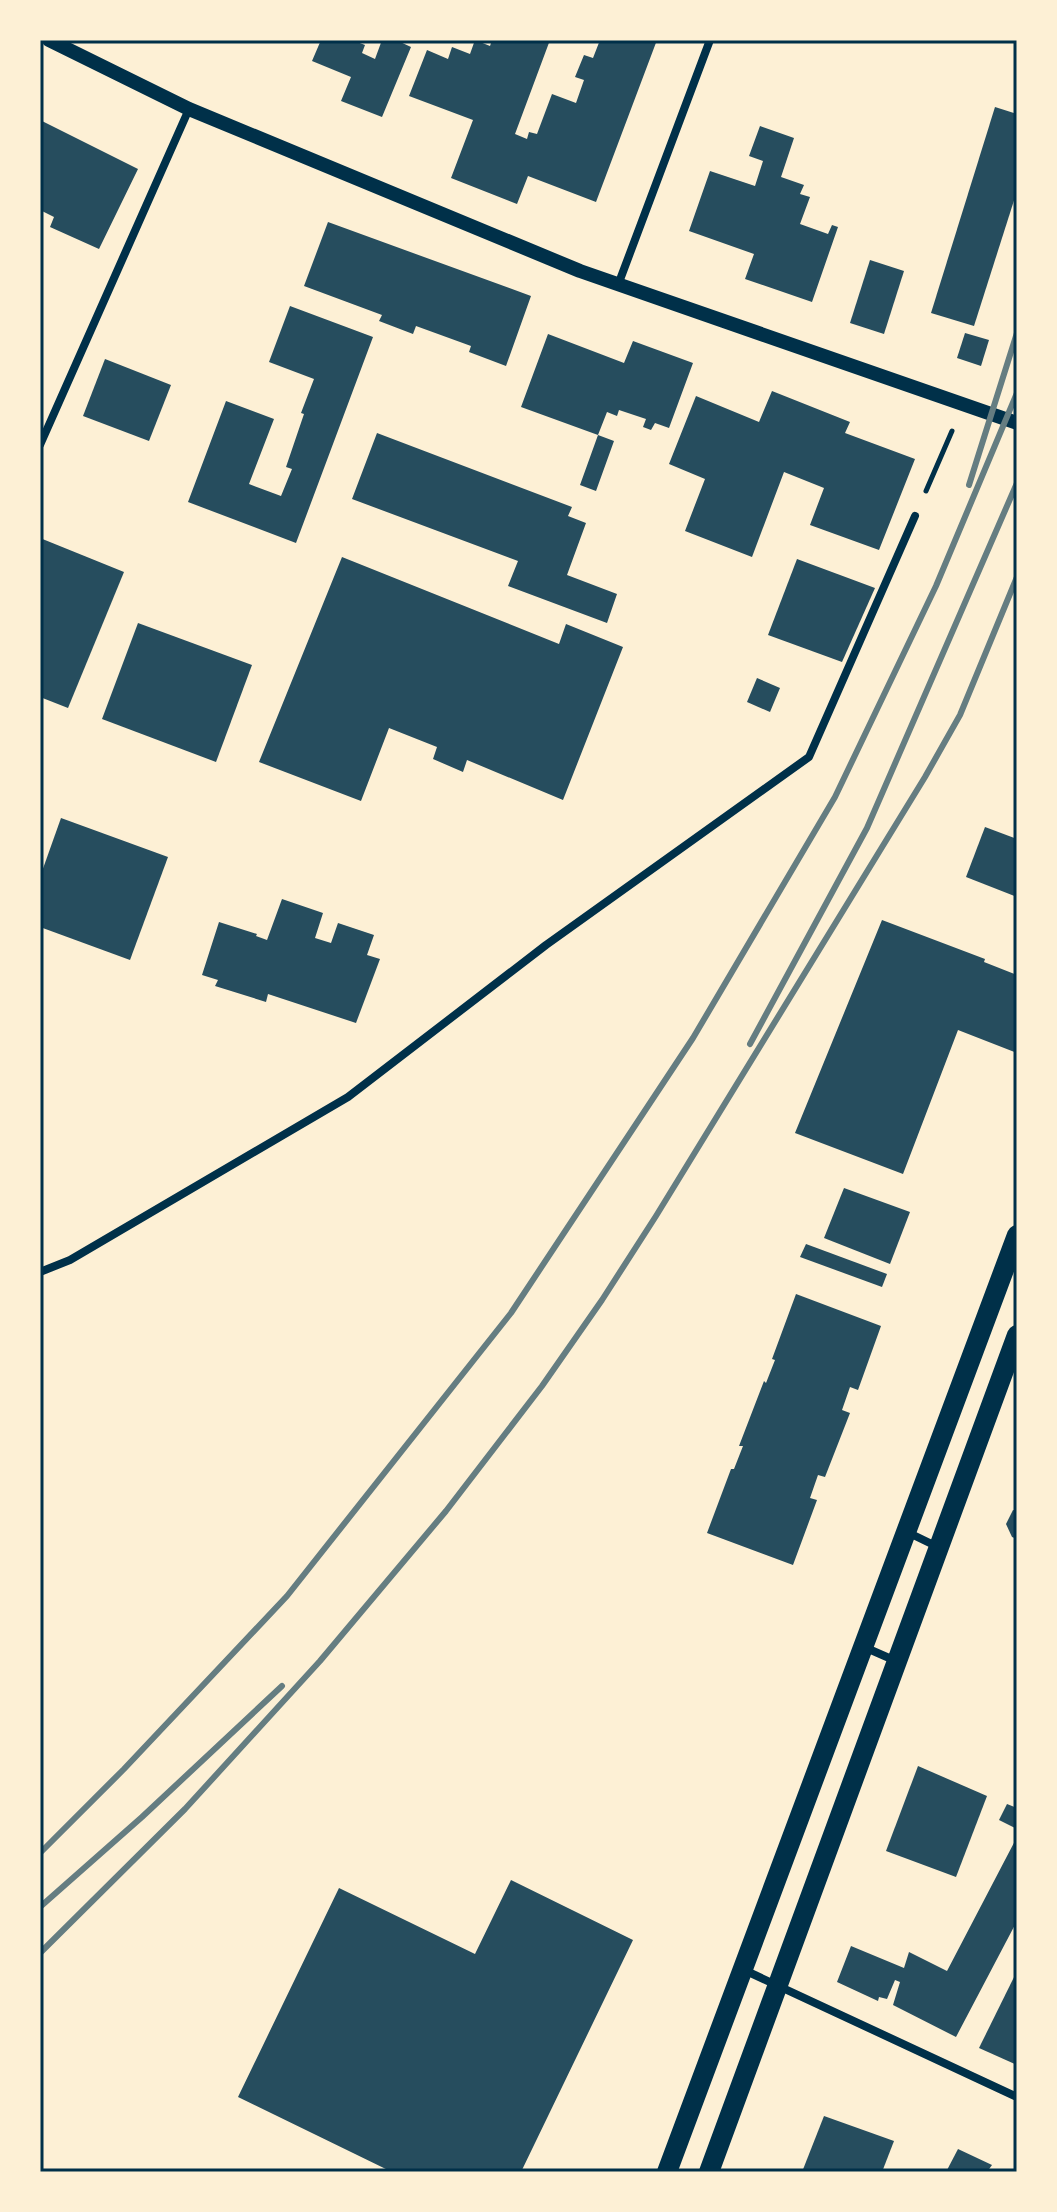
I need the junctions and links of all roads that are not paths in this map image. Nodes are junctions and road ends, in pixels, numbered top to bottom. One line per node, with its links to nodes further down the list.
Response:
1 (49, 40): 3 (street)
2 (710, 40): 4 (street)
3 (189, 109): 4 (street); 6 (street)
4 (618, 285): 5 (street)
5 (1017, 423)
6 (40, 445)
7 (915, 516): 9 (street)
8 (1017, 1235): 11 (main road)
9 (40, 1272)
10 (1017, 1335): 12 (main road)
11 (906, 1532): 12 (street); 13 (main road)
12 (938, 1547): 14 (main road)
13 (863, 1647): 14 (street); 15 (main road)
14 (896, 1661): 16 (main road)
15 (742, 1969): 16 (street); 18 (main road)
16 (777, 1986): 17 (street); 19 (main road)
17 (1017, 2097)
18 (667, 2172)
19 (709, 2172)

